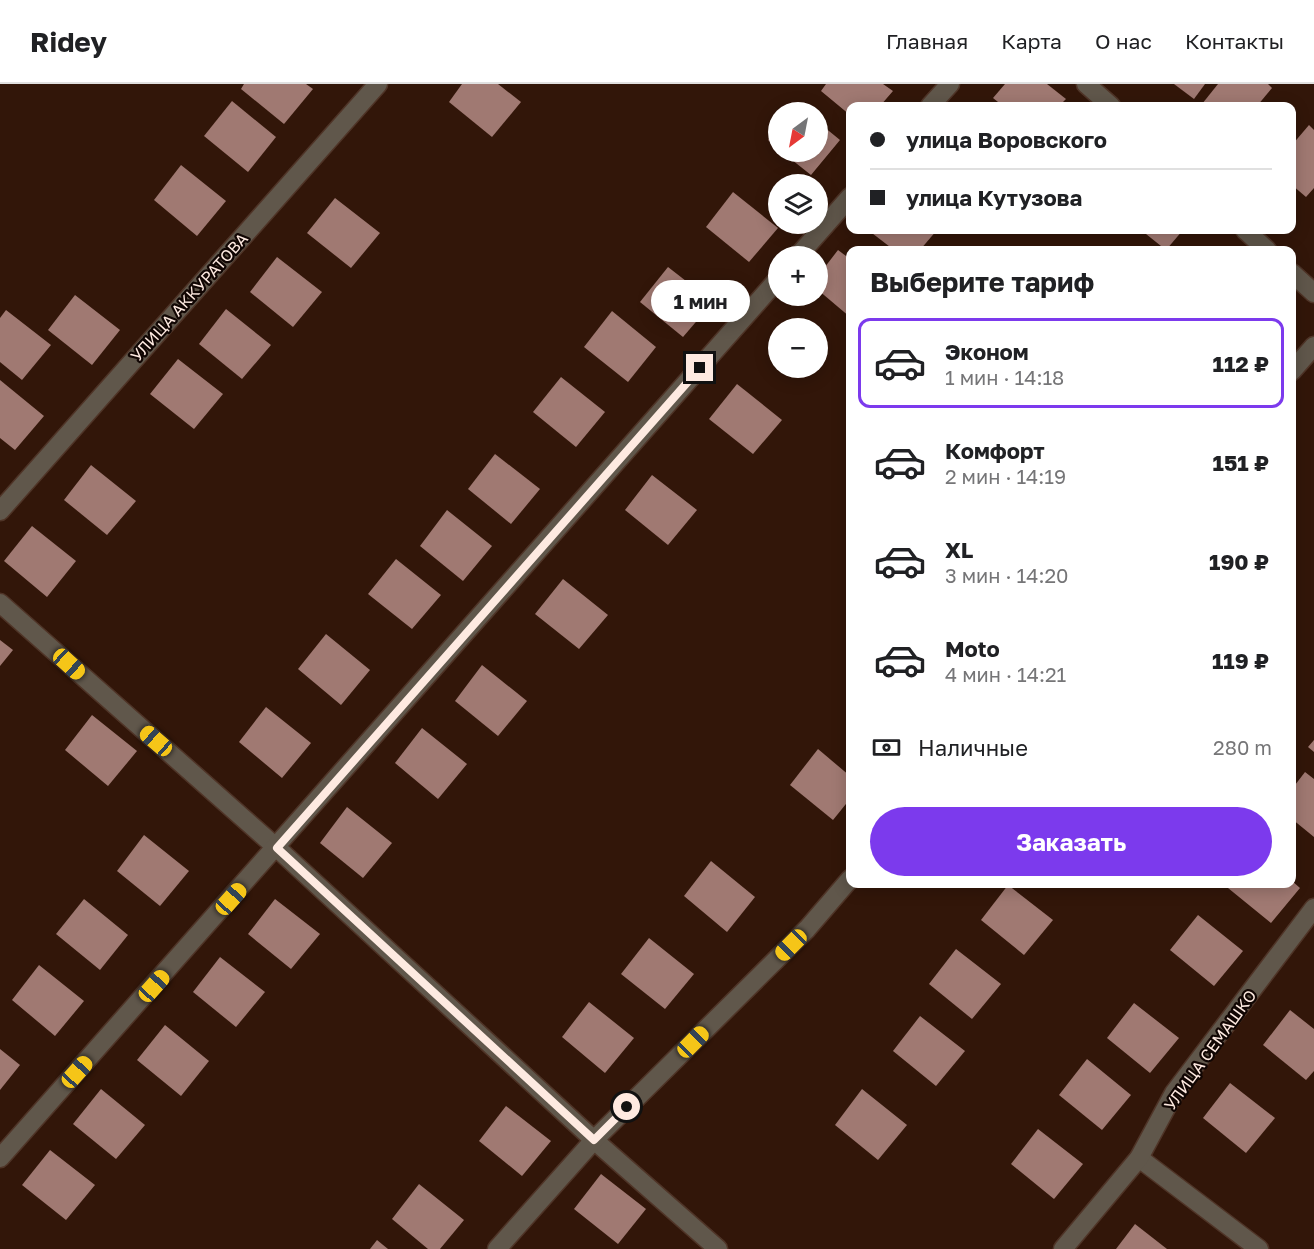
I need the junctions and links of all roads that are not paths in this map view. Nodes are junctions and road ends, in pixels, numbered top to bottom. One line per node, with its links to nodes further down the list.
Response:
1 (378, 84): 15 (street, УЛИЦА АККУРАТОВА)
2 (950, 84): 4 (street)
3 (1086, 84): 5 (street)
4 (934, 102)
5 (1106, 102)
6 (846, 202): 8 (street)
7 (1250, 234): 9 (street)
8 (807, 246)
9 (1263, 246)
10 (1296, 277): 12 (street)
11 (768, 290): 17 (street)
12 (1314, 293)
13 (1314, 346): 14 (street)
14 (1296, 366)
15 (0, 511)
16 (0, 603): 17 (street)
17 (277, 848): 20 (street); 21 (street)
18 (846, 884): 20 (street)
19 (1314, 908): 22 (street, УЛИЦА СЕМАШКО)
20 (594, 1140): 23 (street); 24 (street)
21 (0, 1158)
22 (1138, 1158): 25 (street, УЛИЦА СЕМАШКО); 26 (street)
23 (497, 1249)
24 (718, 1249)
25 (1064, 1249)
26 (1259, 1249)

